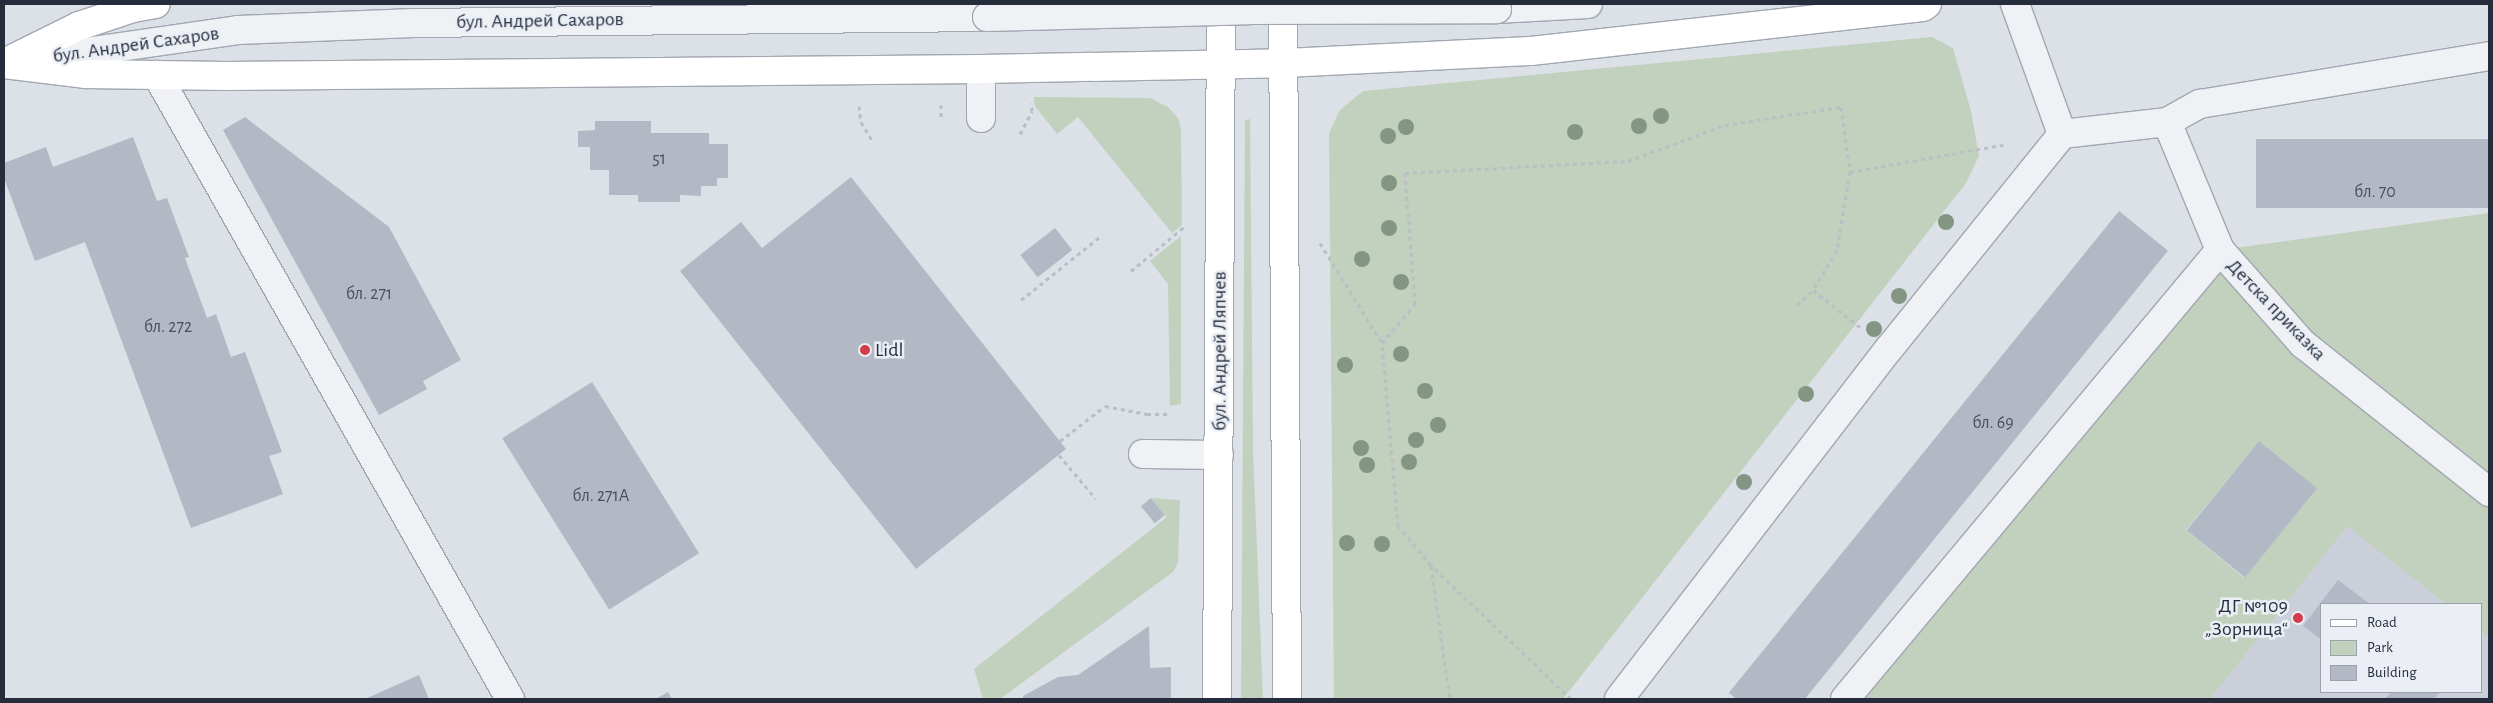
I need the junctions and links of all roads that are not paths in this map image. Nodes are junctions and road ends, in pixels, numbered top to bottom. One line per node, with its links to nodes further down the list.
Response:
1 (156, 4): 8 (main road)
2 (1221, 4): 10 (main road, бул. Андрей Ляпчев)
3 (1283, 4): 9 (main road)
4 (1588, 4): 8 (street, бул. Андрей Сахаров, bridge)
5 (1927, 4): 9 (main road)
6 (2015, 4): 15 (street)
7 (2489, 56): 14 (street)
8 (4, 63): 12 (main road)
9 (1284, 63): 10 (main road); 22 (main road)
10 (1222, 65): 11 (main road); 18 (main road, бул. Андрей Ляпчев)
11 (981, 69): 12 (main road); 13 (street)
12 (157, 75): 20 (street)
13 (981, 118)
14 (2167, 122): 15 (street); 16 (street, Детска приказка)
15 (2062, 134): 23 (street)
16 (2220, 250): 19 (street, Детска приказка); 24 (street)
17 (1143, 454): 18 (street)
18 (1219, 455): 21 (main road, бул. Андрей Ляпчев)
19 (2489, 492)
20 (510, 699)
21 (1218, 699)
22 (1287, 699)
23 (1619, 699)
24 (1845, 699)

